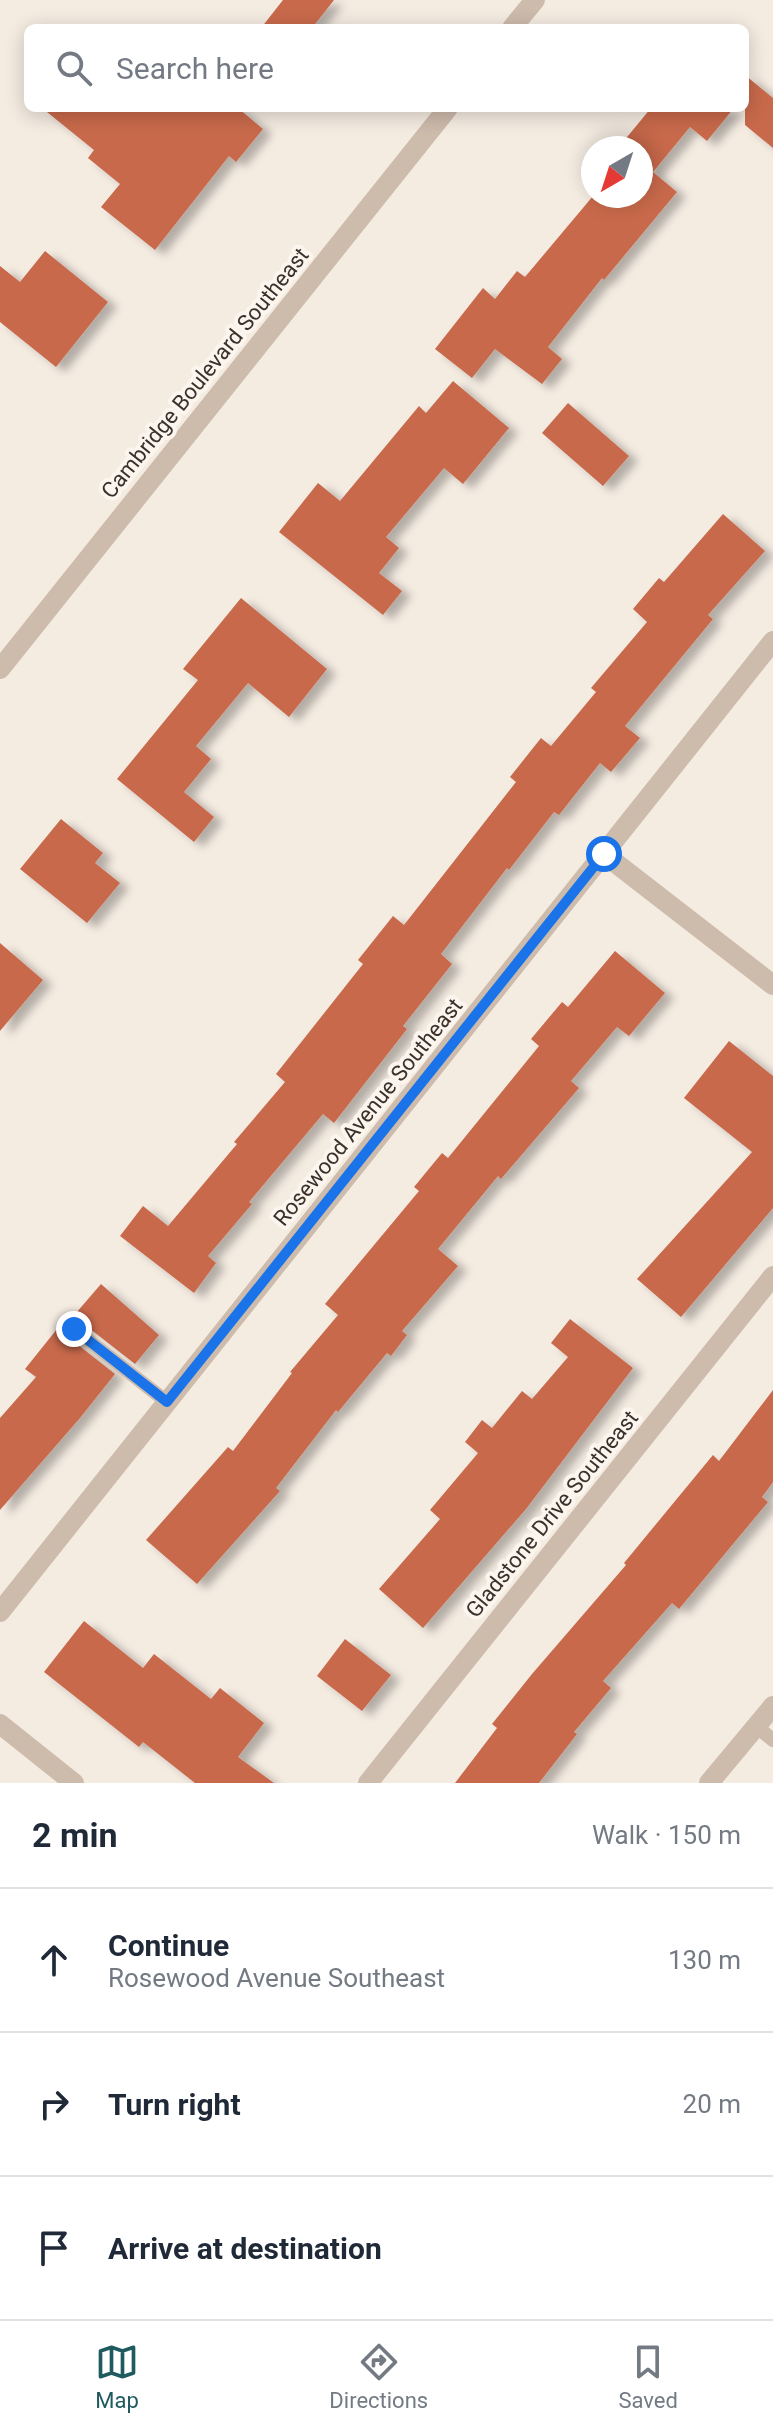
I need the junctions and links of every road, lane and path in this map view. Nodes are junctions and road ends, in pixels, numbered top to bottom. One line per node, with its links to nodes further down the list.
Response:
1 (535, 0): 2 (street)
2 (515, 24)
3 (445, 112): 5 (street, Cambridge Boulevard Southeast)
4 (773, 641): 6 (street, Rosewood Avenue Southeast)
5 (0, 669)
6 (604, 854): 7 (street); 10 (street, Rosewood Avenue Southeast)
7 (773, 985)
8 (773, 1276): 17 (street, Gladstone Drive Southeast)
9 (74, 1329): 10 (lane)
10 (167, 1402): 11 (street, Rosewood Avenue Southeast)
11 (0, 1612)
12 (773, 1706): 14 (street)
13 (0, 1724): 16 (street)
14 (756, 1726): 15 (lane); 18 (street)
15 (773, 1740)
16 (74, 1783)
17 (368, 1783)
18 (709, 1783)

